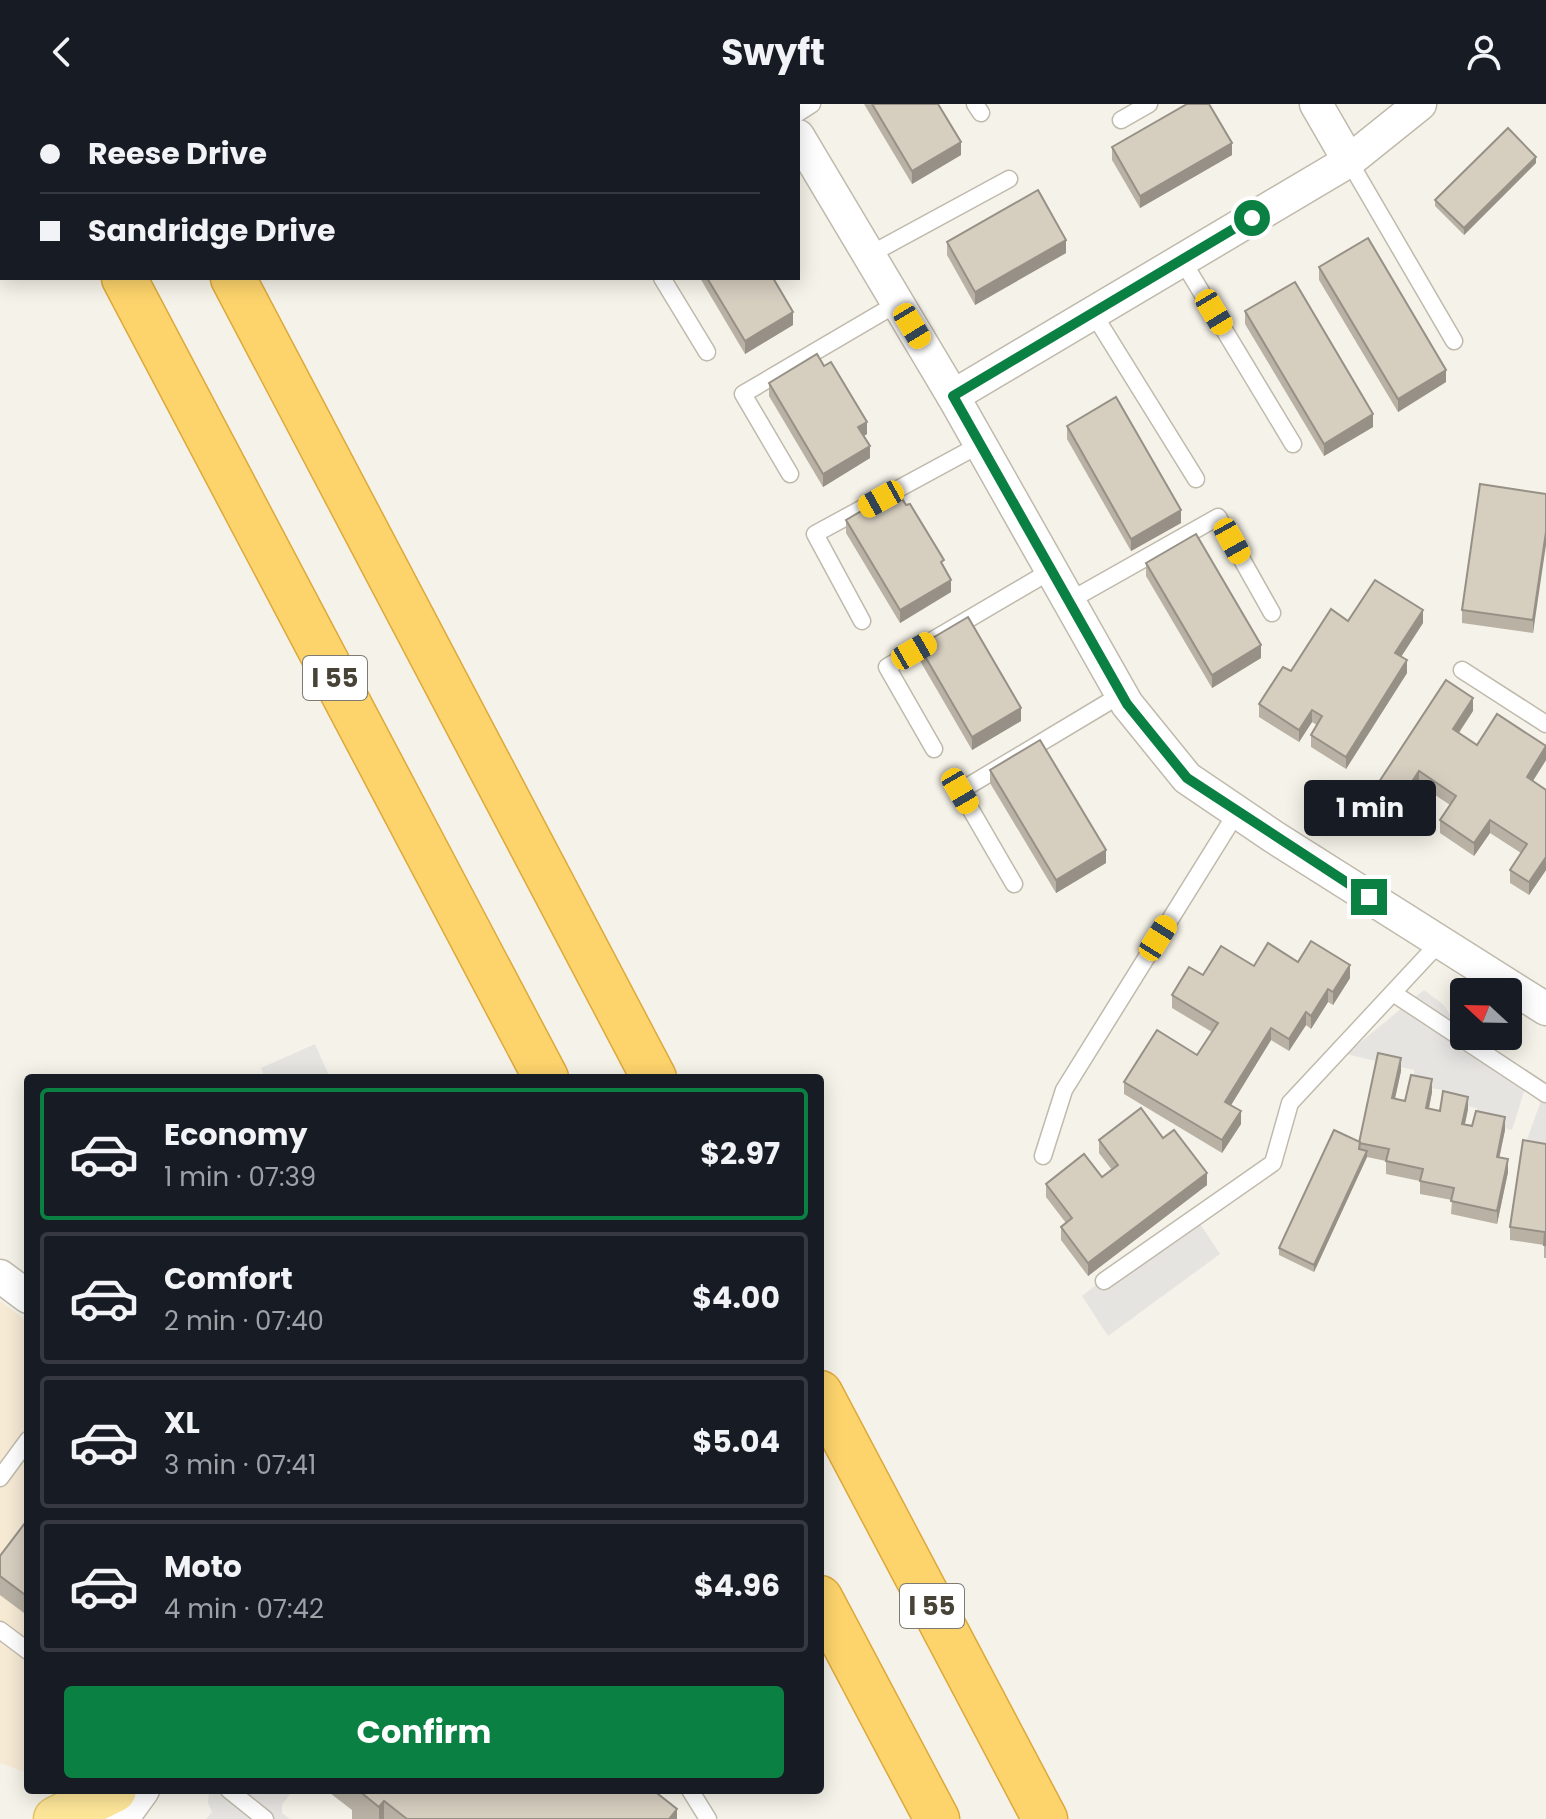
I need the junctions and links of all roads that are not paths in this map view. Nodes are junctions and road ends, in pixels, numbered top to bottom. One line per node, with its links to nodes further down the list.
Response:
1 (1149, 104): 4 (lane)
2 (1316, 104): 6 (street)
3 (1420, 104): 6 (street)
4 (1121, 120)
5 (800, 141): 8 (street)
6 (1349, 161): 9 (street); 15 (lane)
7 (1009, 179): 8 (lane)
8 (869, 255): 13 (street)
9 (1182, 260): 14 (street); 19 (lane)
10 (125, 280): 35 (highway, I 55)
11 (234, 280): 36 (highway)
12 (663, 280): 16 (lane)
13 (898, 303): 17 (street); 20 (lane)
14 (1093, 313): 17 (street); 21 (lane)
15 (1454, 341)
16 (707, 352)
17 (953, 396): 18 (street)
18 (981, 444): 22 (street); 25 (lane)
19 (1293, 444)
20 (790, 474)
21 (1196, 479)
22 (1052, 570): 23 (street); 29 (lane)
23 (1069, 601): 24 (lane); 27 (street)
24 (1272, 613)
25 (862, 621)
26 (1462, 670): 28 (lane)
27 (1122, 694): 30 (street); 31 (lane)
28 (1546, 724)
29 (934, 749)
30 (1237, 812): 32 (street); 38 (lane)
31 (1014, 884)
32 (1440, 942): 33 (lane); 34 (street)
33 (1393, 993): 37 (lane); 40 (lane)
34 (1546, 1009)
35 (544, 1074)
36 (652, 1074)
37 (1546, 1094)
38 (1043, 1156)
39 (0, 1276): 41 (street)
40 (1104, 1281)
41 (24, 1294)
42 (824, 1401): 57 (highway, I 55)
43 (24, 1445): 44 (lane)
44 (0, 1478)
45 (824, 1606): 56 (highway)
46 (0, 1630): 47 (lane)
47 (24, 1648)
48 (106, 1794): 52 (main road)
49 (140, 1794): 53 (street)
50 (234, 1794): 54 (lane)
51 (692, 1794): 55 (lane)
52 (56, 1819)
53 (122, 1819)
54 (265, 1819)
55 (708, 1819)
56 (937, 1819)
57 (1045, 1819)

